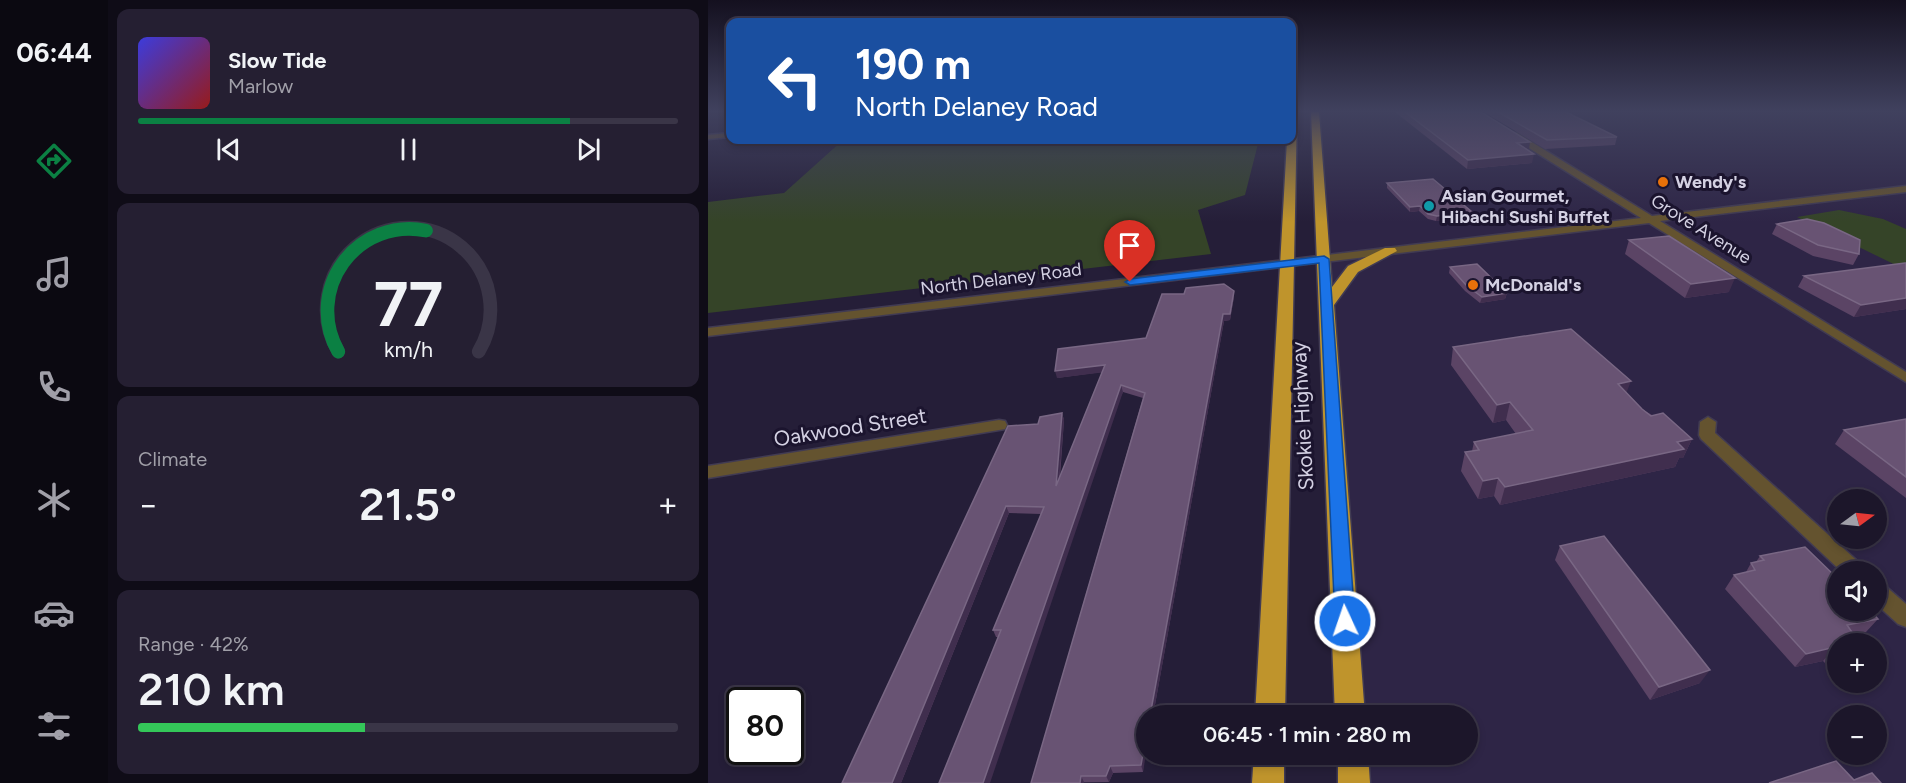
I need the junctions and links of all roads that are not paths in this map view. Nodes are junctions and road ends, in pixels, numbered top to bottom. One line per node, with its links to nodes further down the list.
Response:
1 (1292, 149): 8 (highway, Skokie Highway)
2 (1317, 149): 7 (highway, Skokie Highway)
3 (1535, 149): 5 (street, Grove Avenue)
4 (1906, 189): 5 (street, North Delaney Road)
5 (1651, 219): 6 (street, North Delaney Road); 11 (street, Grove Avenue)
6 (1390, 251): 7 (street, North Delaney Road); 9 (highway)
7 (1324, 259): 8 (street, North Delaney Road); 9 (highway, Skokie Highway)
8 (1287, 264): 10 (street, North Delaney Road); 18 (highway, Skokie Highway)
9 (1326, 305): 19 (highway, Skokie Highway)
10 (708, 332)
11 (1906, 378)
12 (1708, 422): 15 (street)
13 (999, 426): 14 (street, Oakwood Street)
14 (708, 472)
15 (1844, 561)
16 (1887, 600): 17 (street)
17 (1906, 617)
18 (1270, 705)
19 (1349, 705)
20 (1269, 765): 22 (highway)
21 (1353, 765): 23 (highway)
22 (1268, 783)
23 (1354, 783)

